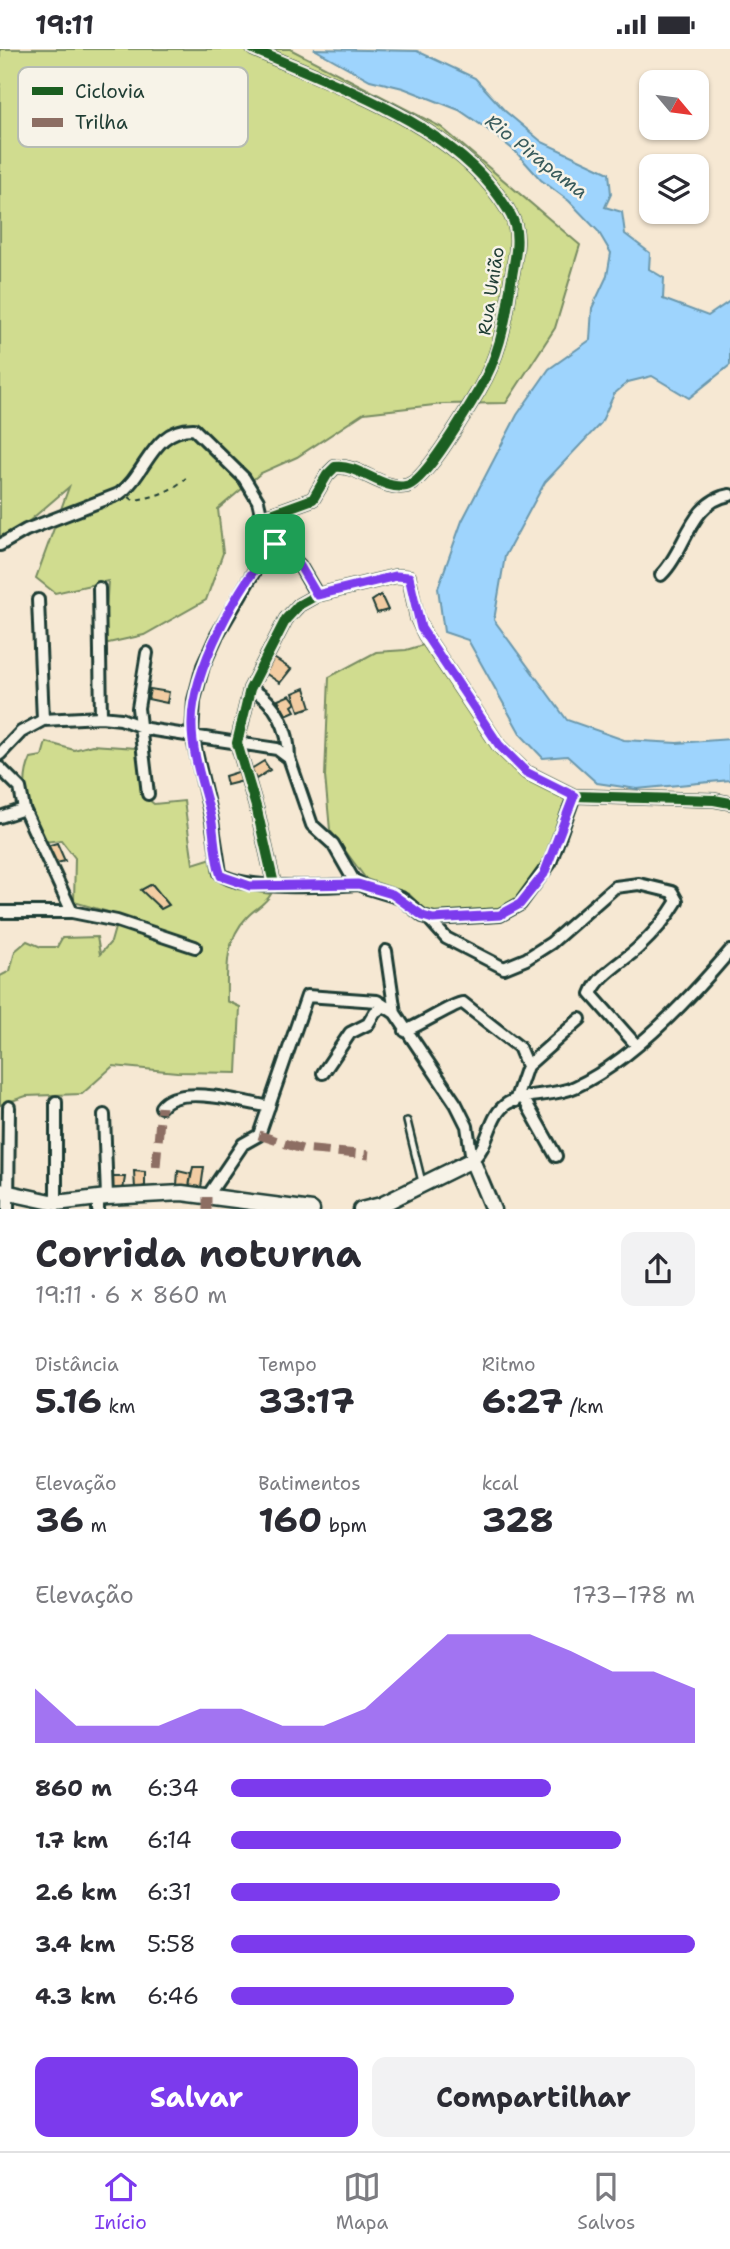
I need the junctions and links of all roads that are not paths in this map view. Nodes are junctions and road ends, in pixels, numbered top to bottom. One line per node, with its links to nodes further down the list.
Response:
1 (253, 49): 3 (street, Rua União)
2 (730, 495): 6 (street)
3 (263, 517): 4 (street); 5 (street)
4 (275, 544): 8 (street); 15 (street)
5 (0, 545)
6 (661, 575)
7 (99, 588): 12 (street)
8 (317, 595): 11 (street); 21 (street)
9 (38, 600): 13 (street)
10 (147, 653): 14 (street)
11 (250, 689): 16 (street); 18 (street)
12 (101, 717): 13 (street); 14 (street)
13 (43, 720): 17 (street)
14 (140, 727): 15 (street); 20 (street)
15 (192, 735): 16 (street); 25 (street)
16 (237, 743): 18 (street); 25 (street)
17 (0, 754)
18 (289, 758): 26 (street)
19 (0, 768): 23 (street)
20 (148, 794)
21 (574, 796): 22 (street); 29 (street)
22 (730, 803)
23 (24, 809): 24 (street); 28 (street)
24 (0, 817)
25 (274, 884): 26 (street)
26 (358, 884): 29 (street)
27 (0, 912): 28 (street)
28 (72, 912): 30 (street)
29 (428, 918): 37 (street)
30 (195, 947)
31 (386, 951): 34 (street)
32 (730, 951): 37 (street)
33 (385, 1006): 34 (street); 39 (street); 44 (street)
34 (395, 1013): 36 (street)
35 (580, 1019): 38 (street)
36 (405, 1031): 38 (street); 48 (street)
37 (637, 1046): 40 (street)
38 (527, 1066): 40 (street)
39 (323, 1073)
40 (519, 1100): 47 (street); 48 (street)
41 (56, 1103): 53 (street)
42 (9, 1107): 50 (street)
43 (160, 1107): 44 (street)
44 (269, 1107): 51 (street)
45 (104, 1115): 52 (street)
46 (407, 1121): 49 (lane)
47 (555, 1156)
48 (472, 1160): 49 (street); 57 (street)
49 (423, 1185): 56 (street)
50 (4, 1193): 53 (street); 54 (street)
51 (207, 1197): 52 (street); 55 (street)
52 (101, 1201): 53 (street)
53 (56, 1203)
54 (8, 1209)
55 (312, 1209)
56 (361, 1209)
57 (493, 1209)

